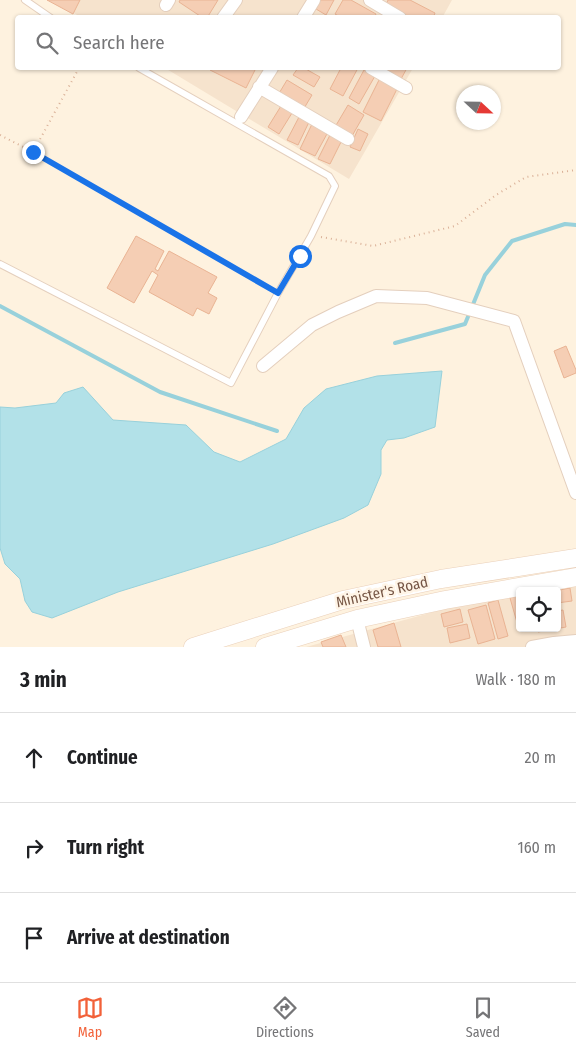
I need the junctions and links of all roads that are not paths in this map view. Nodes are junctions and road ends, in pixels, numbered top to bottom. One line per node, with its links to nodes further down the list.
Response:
1 (26, 0): 5 (lane)
2 (236, 0): 6 (street)
3 (314, 0): 7 (street)
4 (370, 0): 8 (street)
5 (47, 15)
6 (226, 15)
7 (305, 15)
8 (395, 15)
9 (143, 70): 14 (lane)
10 (271, 70): 12 (street)
11 (374, 70): 13 (street)
12 (260, 87): 14 (street); 15 (street)
13 (406, 88)
14 (239, 120): 16 (lane)
15 (348, 139)
16 (0, 264)
17 (263, 366): 18 (street)
18 (576, 492)
19 (576, 558): 23 (main road, Minister's Road)
20 (576, 577): 21 (main road, Minister's Road)
21 (357, 619): 24 (main road, Minister's Road); 25 (street)
22 (576, 641): 26 (street)
23 (193, 647)
24 (265, 647)
25 (364, 647)
26 (532, 647)

